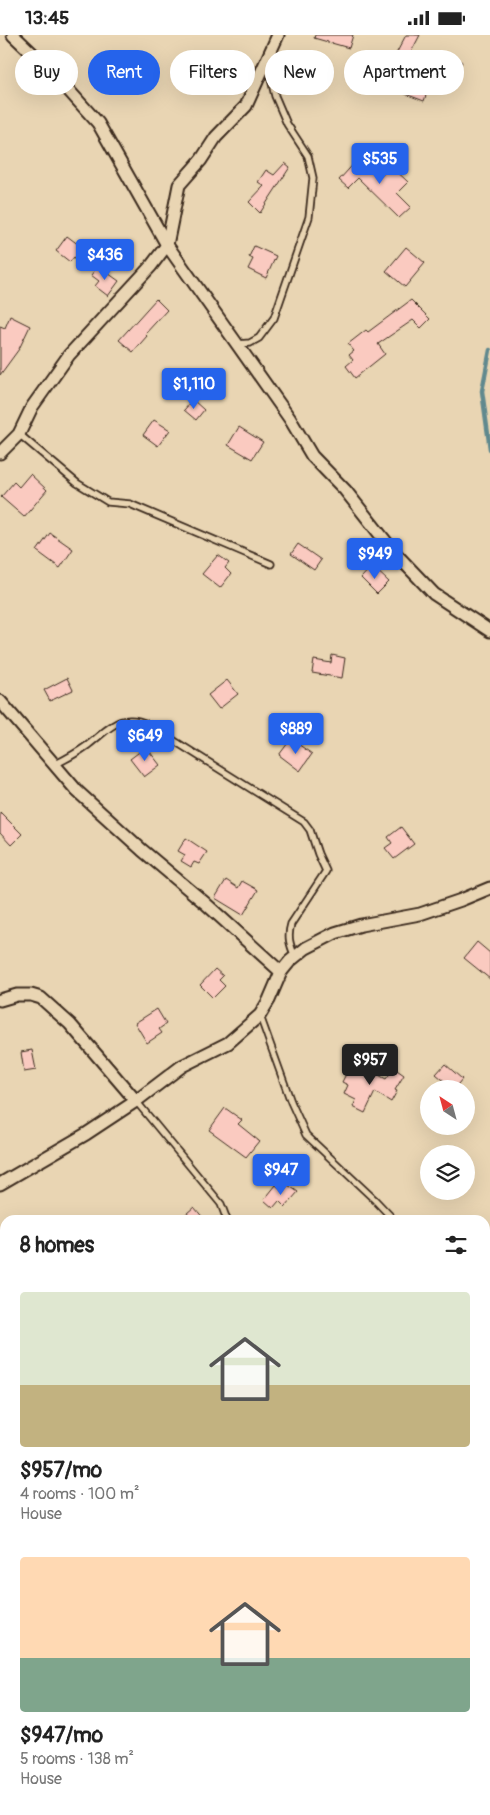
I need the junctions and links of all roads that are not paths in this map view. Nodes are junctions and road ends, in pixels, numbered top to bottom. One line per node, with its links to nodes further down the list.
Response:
1 (12, 35): 6 (street)
2 (278, 35): 3 (street)
3 (271, 50)
4 (265, 63): 6 (street)
5 (275, 95): 7 (lane)
6 (167, 245): 7 (street); 8 (street)
7 (238, 344): 11 (street)
8 (19, 434): 9 (street); 10 (lane)
9 (0, 453)
10 (271, 564)
11 (490, 631)
12 (0, 701): 13 (street)
13 (54, 765): 15 (lane); 16 (street)
14 (490, 888): 15 (street)
15 (295, 957): 16 (street)
16 (280, 972): 18 (street)
17 (0, 1000): 19 (street)
18 (260, 1015): 19 (street); 22 (lane)
19 (136, 1101): 20 (street); 21 (lane)
20 (0, 1184)
21 (225, 1215)
22 (389, 1215)

